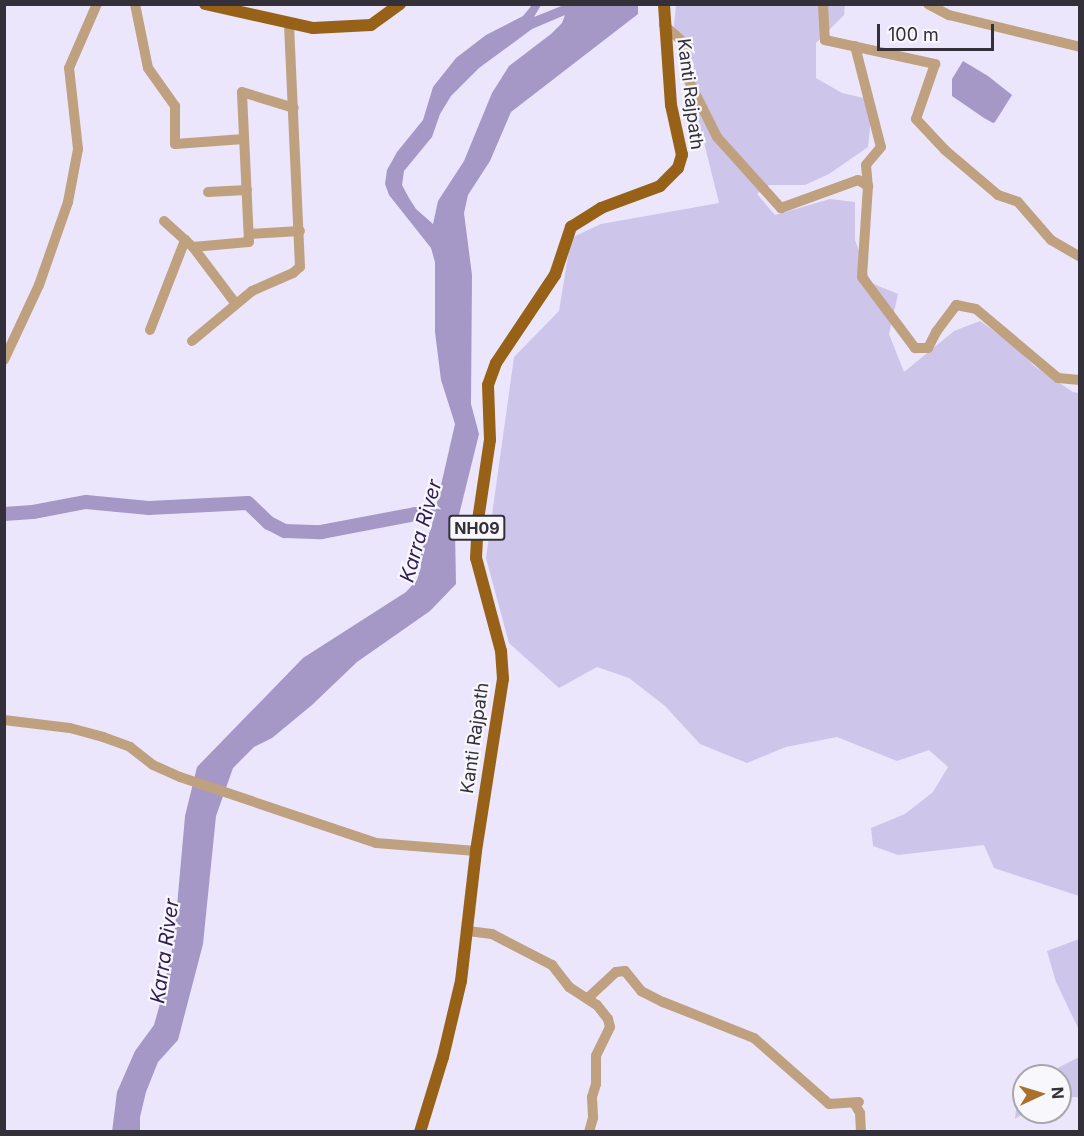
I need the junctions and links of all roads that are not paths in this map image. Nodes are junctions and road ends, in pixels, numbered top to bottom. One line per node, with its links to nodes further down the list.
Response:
1 (97, 4): 26 (street)
2 (135, 4): 14 (street)
3 (205, 4): 8 (main road)
4 (400, 4): 9 (main road)
5 (664, 4): 10 (main road, Kanti Rajpath / NH09)
6 (823, 4): 11 (street)
7 (928, 4): 12 (street)
8 (238, 8): 9 (main road)
9 (289, 23): 13 (street)
10 (664, 25): 15 (street); 29 (main road, Kanti Rajpath / NH09)
11 (855, 46): 15 (street); 22 (street)
12 (1080, 47)
13 (294, 108): 14 (street); 19 (street)
14 (244, 139): 16 (street)
15 (868, 186): 27 (street)
16 (247, 190): 17 (street); 20 (street)
17 (208, 192)
18 (164, 221): 21 (street)
19 (300, 231): 20 (street); 23 (street)
20 (249, 234): 21 (street)
21 (189, 243): 23 (street); 24 (street)
22 (1080, 257)
23 (236, 304): 25 (street)
24 (150, 330)
25 (192, 341)
26 (4, 360)
27 (1080, 381)
28 (4, 720): 29 (street)
29 (476, 851): 30 (main road, Kanti Rajpath / NH09)
30 (468, 931): 31 (street); 32 (main road, Kanti Rajpath / NH09)
31 (588, 998): 33 (street); 34 (street)
32 (420, 1131)
33 (589, 1131)
34 (861, 1131)

